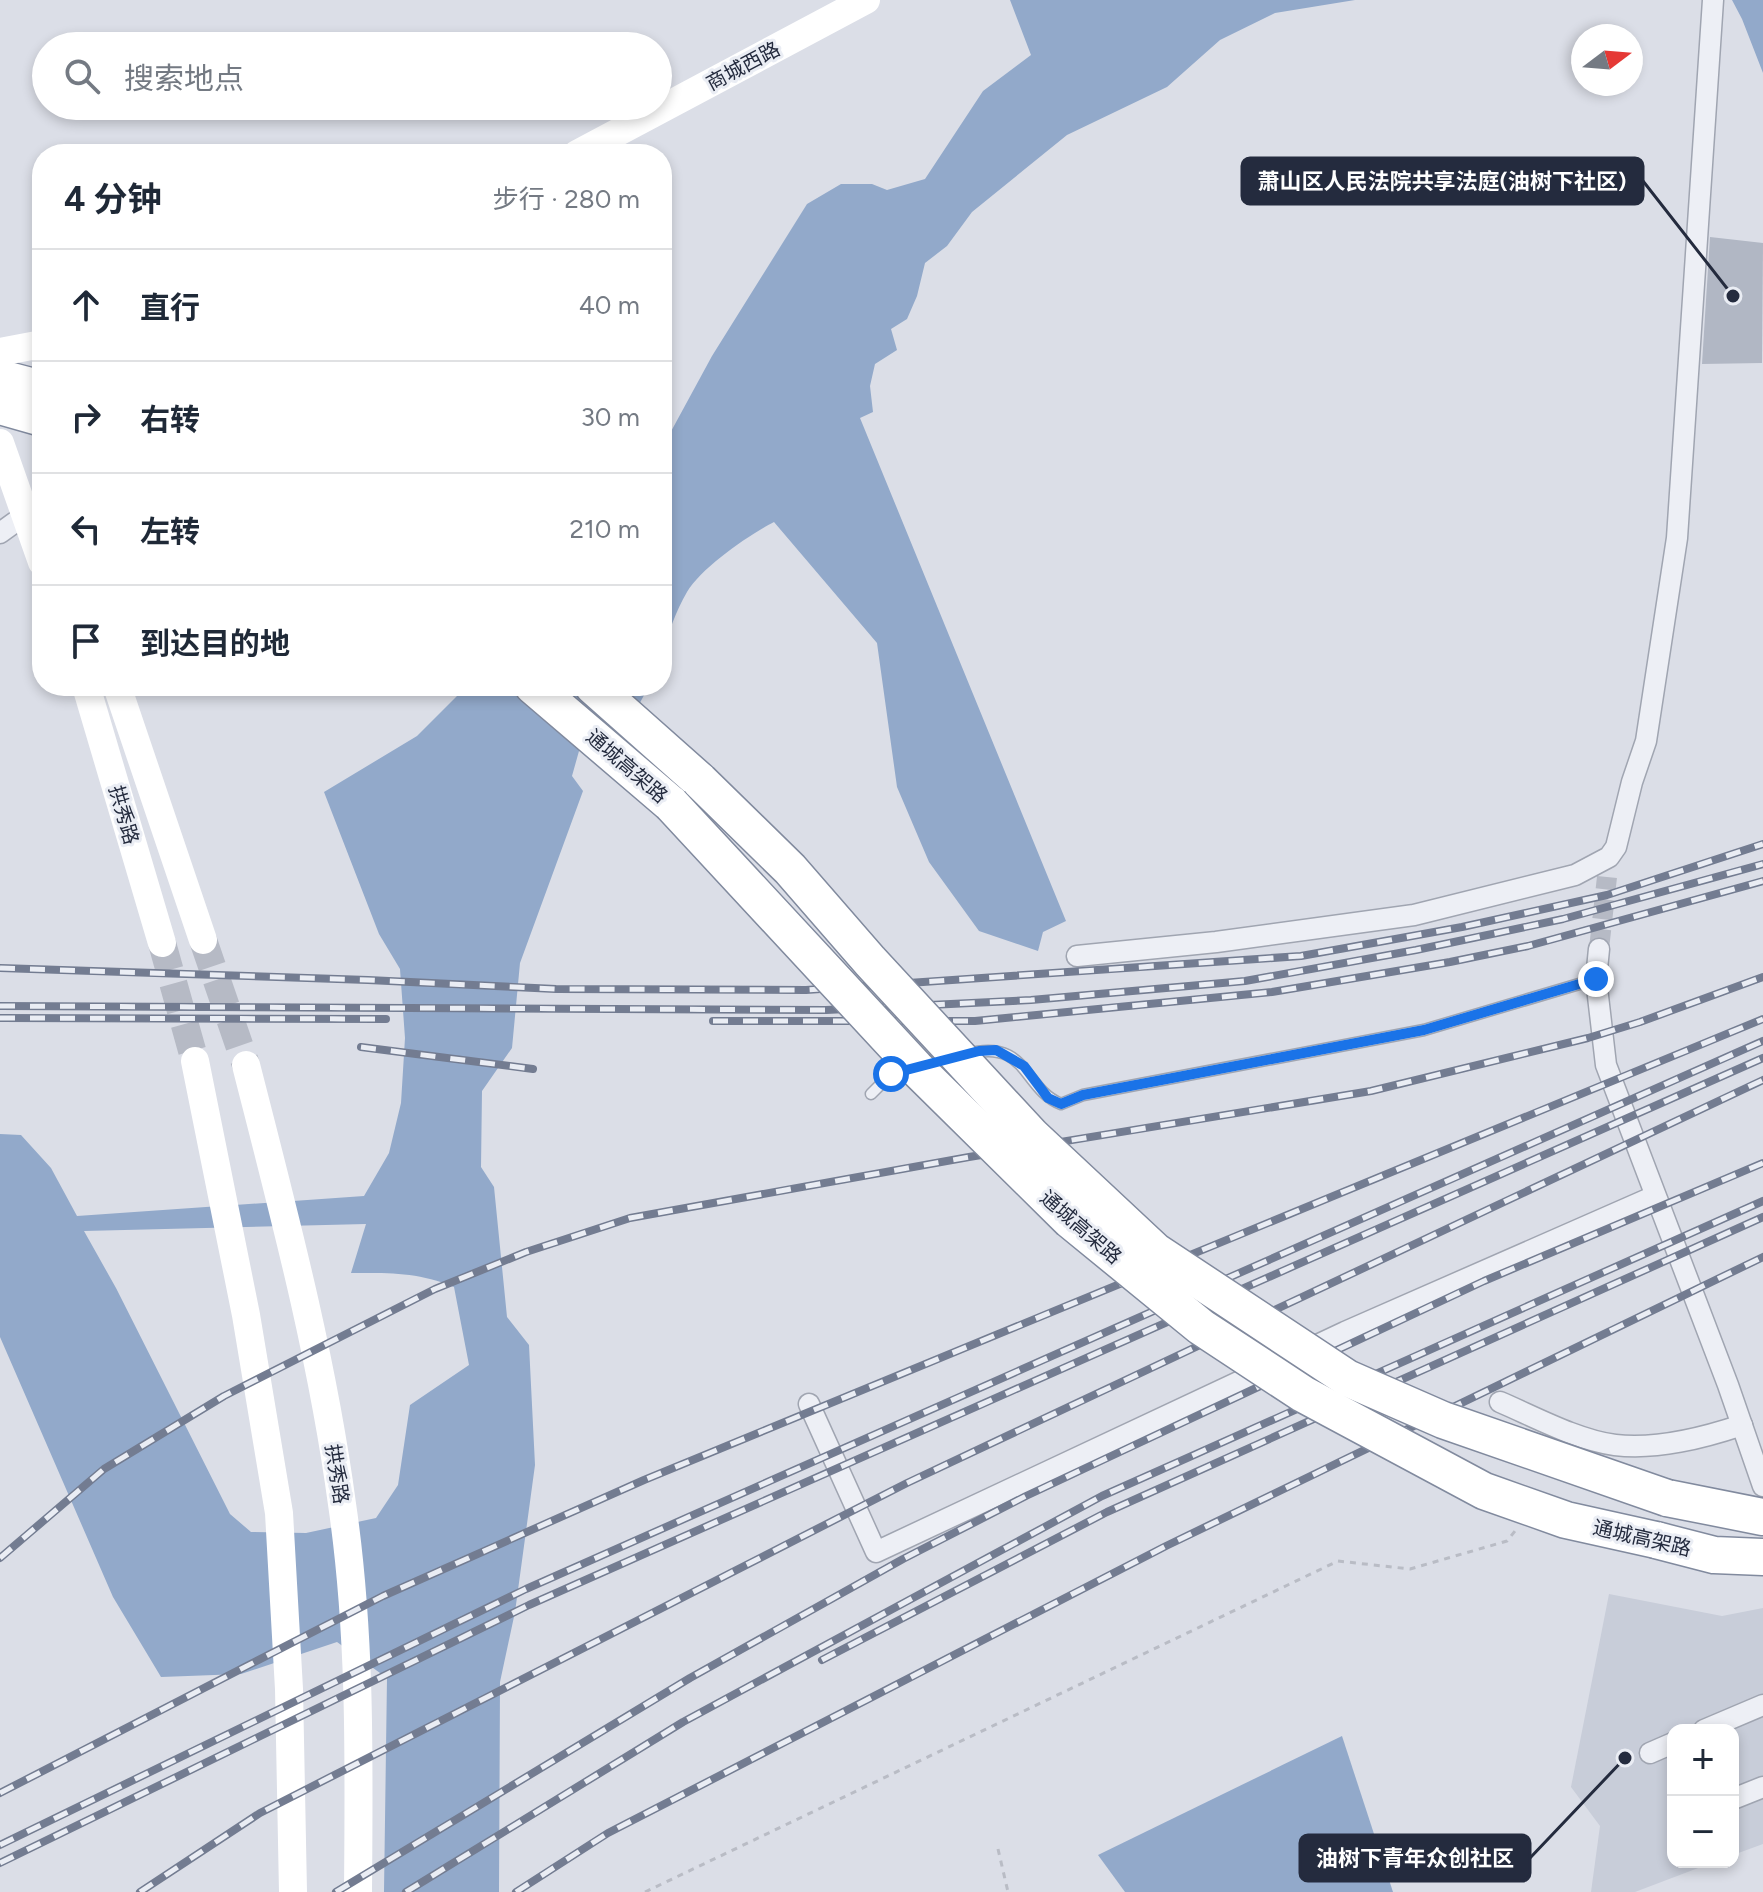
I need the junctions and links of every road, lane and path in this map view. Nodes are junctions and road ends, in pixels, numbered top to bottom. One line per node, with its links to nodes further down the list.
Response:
1 (866, 0): 3 (main road, 商城西路)
2 (1713, 2): 25 (street)
3 (672, 103)
4 (641, 120): 5 (main road, 商城西路)
5 (596, 144)
6 (32, 346): 7 (main road)
7 (0, 352)
8 (0, 378): 9 (highway)
9 (32, 386)
10 (0, 406): 11 (highway)
11 (32, 415)
12 (0, 418): 14 (main road)
13 (0, 443): 15 (main road)
14 (32, 503)
15 (32, 504)
16 (32, 509): 17 (street)
17 (0, 533)
18 (89, 696): 23 (main road, 拱秀路)
19 (120, 696): 22 (main road, 拱秀路)
20 (545, 696): 39 (highway, 通城高架路, bridge)
21 (604, 696): 37 (highway, 通城高架路, bridge)
22 (203, 940)
23 (162, 943)
24 (1599, 949): 26 (street)
25 (1077, 956)
26 (1596, 979): 27 (lane); 32 (street)
27 (950, 1059)
28 (195, 1061): 47 (main road)
29 (935, 1062): 31 (lane)
30 (246, 1065): 48 (main road, 拱秀路)
31 (871, 1094)
32 (1655, 1196): 34 (street); 35 (street)
33 (1500, 1402): 35 (street)
34 (809, 1404)
35 (1742, 1425): 36 (street)
36 (1763, 1486)
37 (1763, 1517)
38 (1516, 1529): 49 (path)
39 (1763, 1557)
40 (1763, 1705): 41 (street)
41 (1718, 1724)
42 (1667, 1746): 43 (street)
43 (1650, 1753)
44 (1763, 1787): 45 (street)
45 (1739, 1797)
46 (998, 1849): 50 (path)
47 (293, 1892)
48 (358, 1892)
49 (645, 1892)
50 (1008, 1892)

